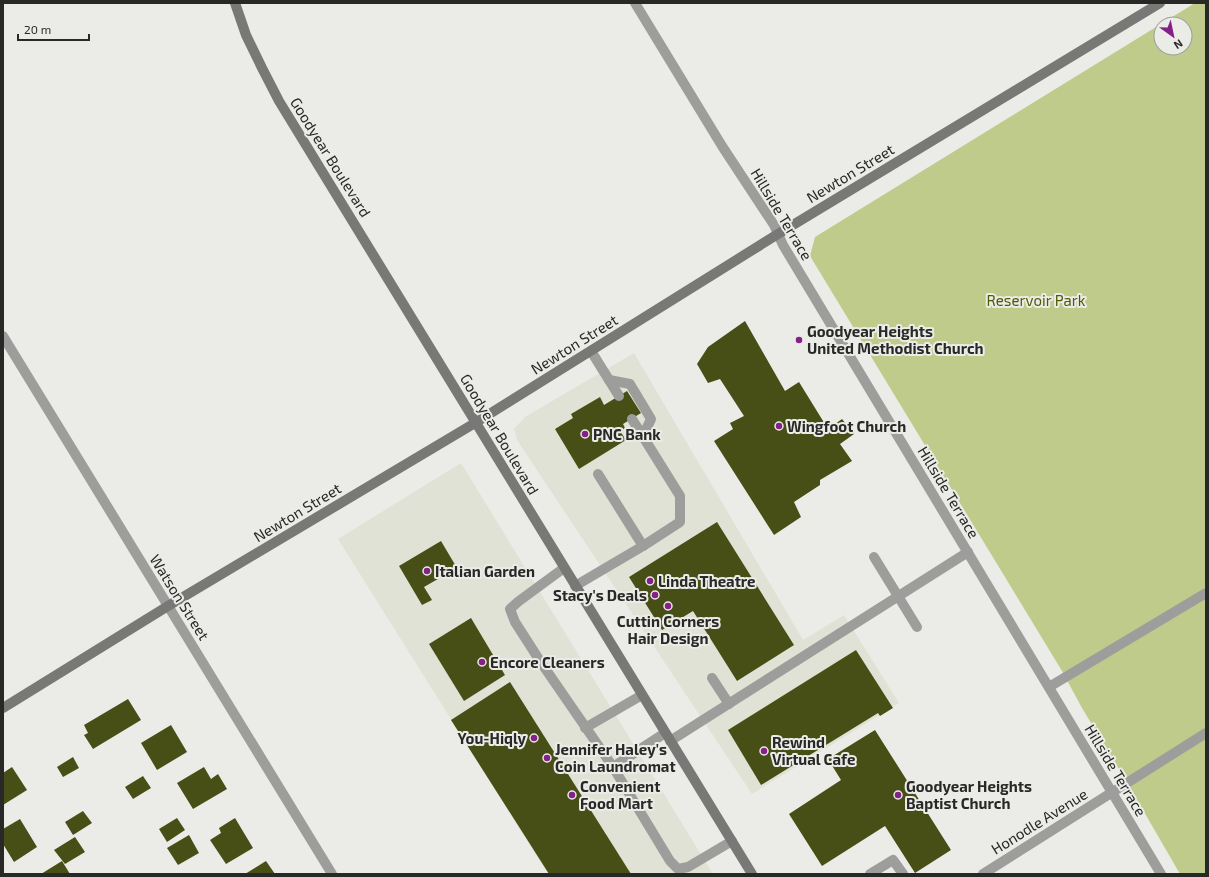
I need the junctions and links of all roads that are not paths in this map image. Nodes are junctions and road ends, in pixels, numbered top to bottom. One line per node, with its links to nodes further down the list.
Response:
1 (235, 3): 10 (street, Goodyear Boulevard)
2 (635, 3): 4 (street, Hillside Terrace)
3 (1160, 3): 4 (street, Newton Street)
4 (778, 234): 6 (street, Newton Street); 14 (street, Hillside Terrace)
5 (3, 336): 20 (street, Watson Street)
6 (591, 351): 7 (street); 10 (street, Newton Street)
7 (609, 380): 8 (street); 11 (street)
8 (619, 396)
9 (632, 419): 11 (street)
10 (475, 423): 16 (street, Goodyear Boulevard); 20 (street, Newton Street)
11 (643, 436): 13 (street)
12 (598, 474): 13 (street)
13 (643, 546): 17 (street)
14 (968, 552): 19 (street); 23 (street, Hillside Terrace)
15 (874, 557): 19 (street)
16 (564, 568): 17 (street, Goodyear Boulevard); 27 (street)
17 (575, 586): 24 (street, Goodyear Boulevard)
18 (1206, 593): 23 (street)
19 (898, 596): 21 (street); 25 (street)
20 (168, 606): 26 (street, Newton Street); 33 (street, Watson Street)
21 (917, 627)
22 (712, 678): 25 (street)
23 (1049, 687): 31 (street, Hillside Terrace)
24 (642, 695): 27 (street); 29 (street, Goodyear Boulevard)
25 (729, 704): 29 (street)
26 (3, 708)
27 (585, 728): 30 (street)
28 (1206, 733): 31 (street, Honodle Avenue)
29 (668, 737): 30 (street); 32 (street, Goodyear Boulevard)
30 (613, 767): 32 (street)
31 (1112, 793): 37 (street, Honodle Avenue); 38 (street, Hillside Terrace)
32 (732, 841): 34 (street, Goodyear Boulevard)
33 (332, 874)
34 (752, 874)
35 (870, 874): 36 (street)
36 (903, 874)
37 (983, 874)
38 (1161, 874)

